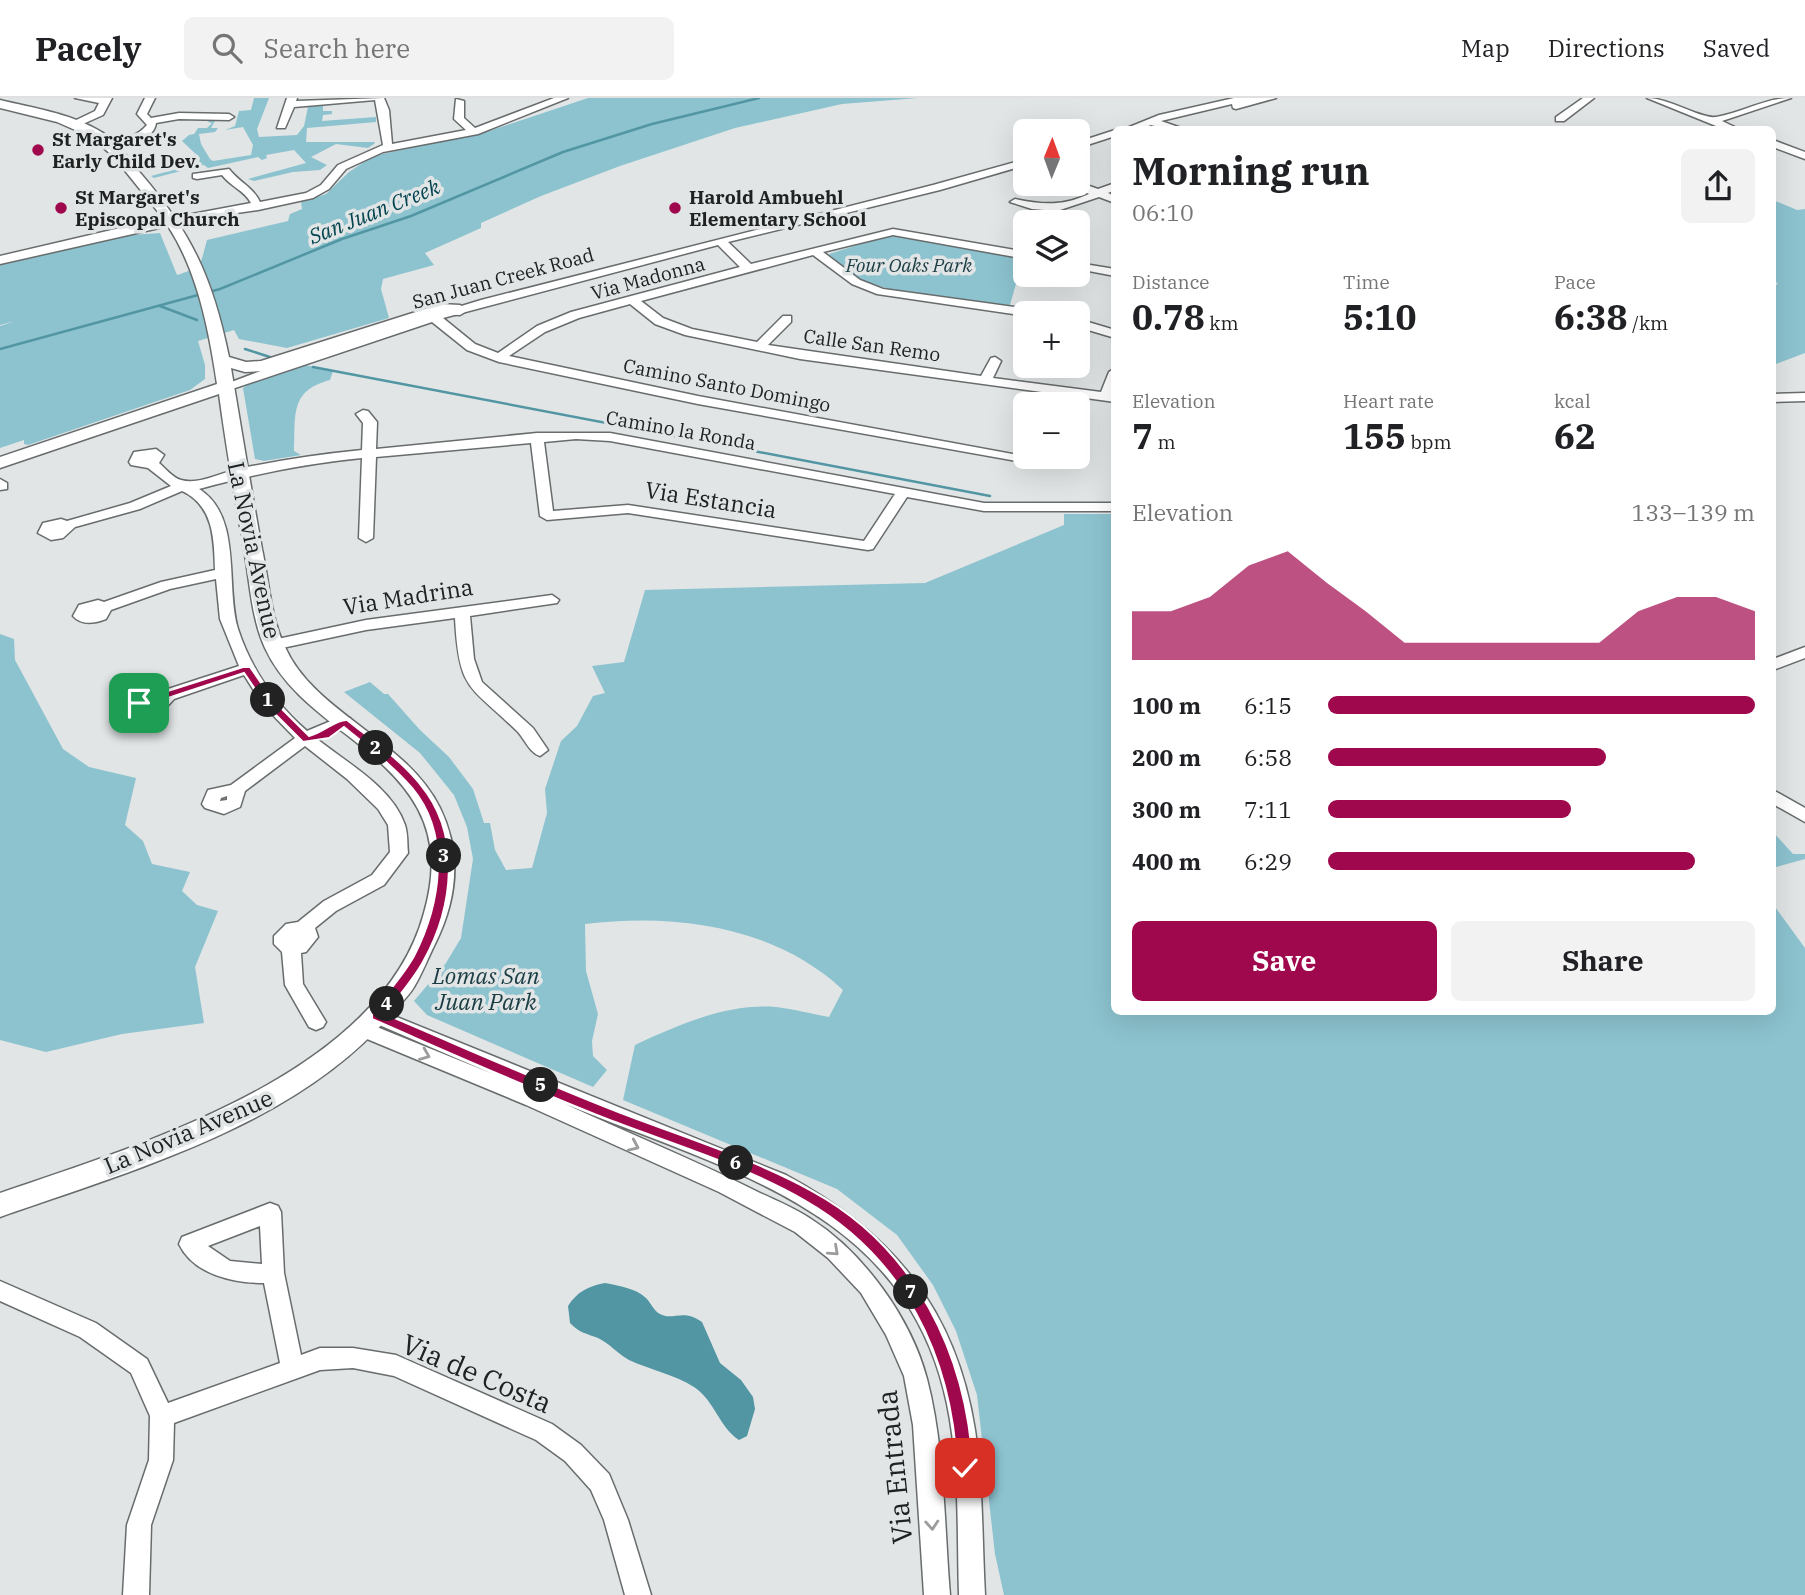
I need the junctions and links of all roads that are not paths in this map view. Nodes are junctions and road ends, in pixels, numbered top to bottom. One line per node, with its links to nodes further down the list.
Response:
1 (80, 98): 11 (street)
2 (150, 98): 17 (street)
3 (372, 98): 12 (street)
4 (379, 98): 31 (street)
5 (563, 98): 26 (street)
6 (1247, 98): 19 (street)
7 (1271, 98): 19 (street)
8 (1589, 98): 16 (street)
9 (1652, 98): 18 (street)
10 (1786, 98): 18 (street)
11 (106, 100): 20 (street)
12 (290, 101): 21 (street)
13 (459, 102): 26 (street)
14 (0, 104): 20 (main road, La Novia Avenue)
15 (229, 117): 17 (street)
16 (1560, 119)
17 (149, 121): 29 (street)
18 (1713, 121): 25 (street)
19 (1153, 122): 22 (street); 23 (street); 24 (street)
20 (74, 125): 29 (main road, La Novia Avenue)
21 (281, 126)
22 (1140, 126)
23 (1162, 126)
24 (1168, 126)
25 (1726, 126)
26 (474, 132): 31 (street)
27 (1111, 134): 28 (street)
28 (1090, 141)
29 (110, 145): 41 (main road, La Novia Avenue)
30 (1776, 145): 32 (street)
31 (389, 147): 40 (street)
32 (1805, 156)
33 (1013, 166): 42 (street, San Juan Creek Road)
34 (197, 176): 40 (street)
35 (1111, 188): 37 (street)
36 (1090, 191): 37 (street)
37 (1097, 194): 38 (street); 39 (street)
38 (1111, 199)
39 (1015, 202)
40 (258, 206): 41 (street)
41 (172, 221): 45 (main road); 54 (main road, La Novia Avenue)
42 (720, 241): 47 (street); 50 (street, San Juan Creek Road)
43 (815, 251): 44 (street, Via Madonna); 47 (street, Via Madonna); 51 (street)
44 (1013, 254)
45 (0, 260)
46 (1090, 268): 48 (street)
47 (749, 269): 49 (street, Via Madonna)
48 (1111, 272)
49 (633, 300): 57 (street, Calle San Remo); 58 (street, Via Madonna)
50 (460, 310): 52 (street, San Juan Creek Road); 59 (main road)
51 (1013, 312)
52 (435, 318): 58 (street, Camino Santo Domingo); 62 (street, San Juan Creek Road)
53 (787, 319): 57 (street)
54 (215, 321): 59 (main road, La Novia Avenue)
55 (1090, 327): 56 (street)
56 (1111, 333)
57 (760, 346): 61 (street, Calle San Remo)
58 (499, 358): 69 (street, Camino Santo Domingo)
59 (222, 360): 62 (main road, La Novia Avenue)
60 (995, 361): 61 (street)
61 (985, 381): 64 (street, Calle San Remo)
62 (227, 386): 70 (main road, San Juan Creek Road); 72 (main road, La Novia Avenue)
63 (1805, 397): 65 (street)
64 (1110, 398)
65 (1776, 398)
66 (363, 414): 68 (street)
67 (537, 437): 68 (street, Camino la Ronda); 74 (street, Camino la Ronda); 74 (street, Via Estancia)
68 (370, 453): 72 (street, Camino la Ronda); 77 (street)
69 (1013, 458)
70 (0, 463)
71 (150, 463): 73 (street)
72 (238, 473): 73 (street, Camino la Ronda); 82 (main road, La Novia Avenue)
73 (184, 485): 76 (street, Camino la Ronda); 78 (street)
74 (904, 491): 75 (street, Camino la Ronda)
75 (1111, 507)
76 (67, 525)
77 (366, 538)
78 (222, 573): 80 (street); 85 (street)
79 (552, 600): 81 (street, Via Madrina)
80 (104, 607)
81 (462, 611): 82 (street, Via Madrina); 89 (street)
82 (273, 645): 87 (main road, La Novia Avenue)
83 (1805, 652): 84 (street)
84 (1776, 664)
85 (246, 669): 86 (street); 88 (street)
86 (165, 696)
87 (344, 722): 88 (street); 94 (main road, La Novia Avenue)
88 (307, 740): 90 (street); 93 (street)
89 (540, 750)
90 (234, 791)
91 (1776, 798): 92 (street)
92 (1803, 812)
93 (316, 1022)
94 (369, 1023): 95 (street, Via Entrada); 96 (main road, La Novia Avenue)
95 (591, 1116): 104 (street, Via Entrada, one-way to 104); 105 (street, Via Entrada)
96 (0, 1205)
97 (273, 1273): 100 (street)
98 (0, 1280): 99 (street)
99 (0, 1291): 101 (street)
100 (292, 1368): 101 (street, Via de Costa); 103 (street, Via de Costa)
101 (162, 1416): 102 (street)
102 (136, 1595)
103 (638, 1595)
104 (937, 1595)
105 (972, 1595)

